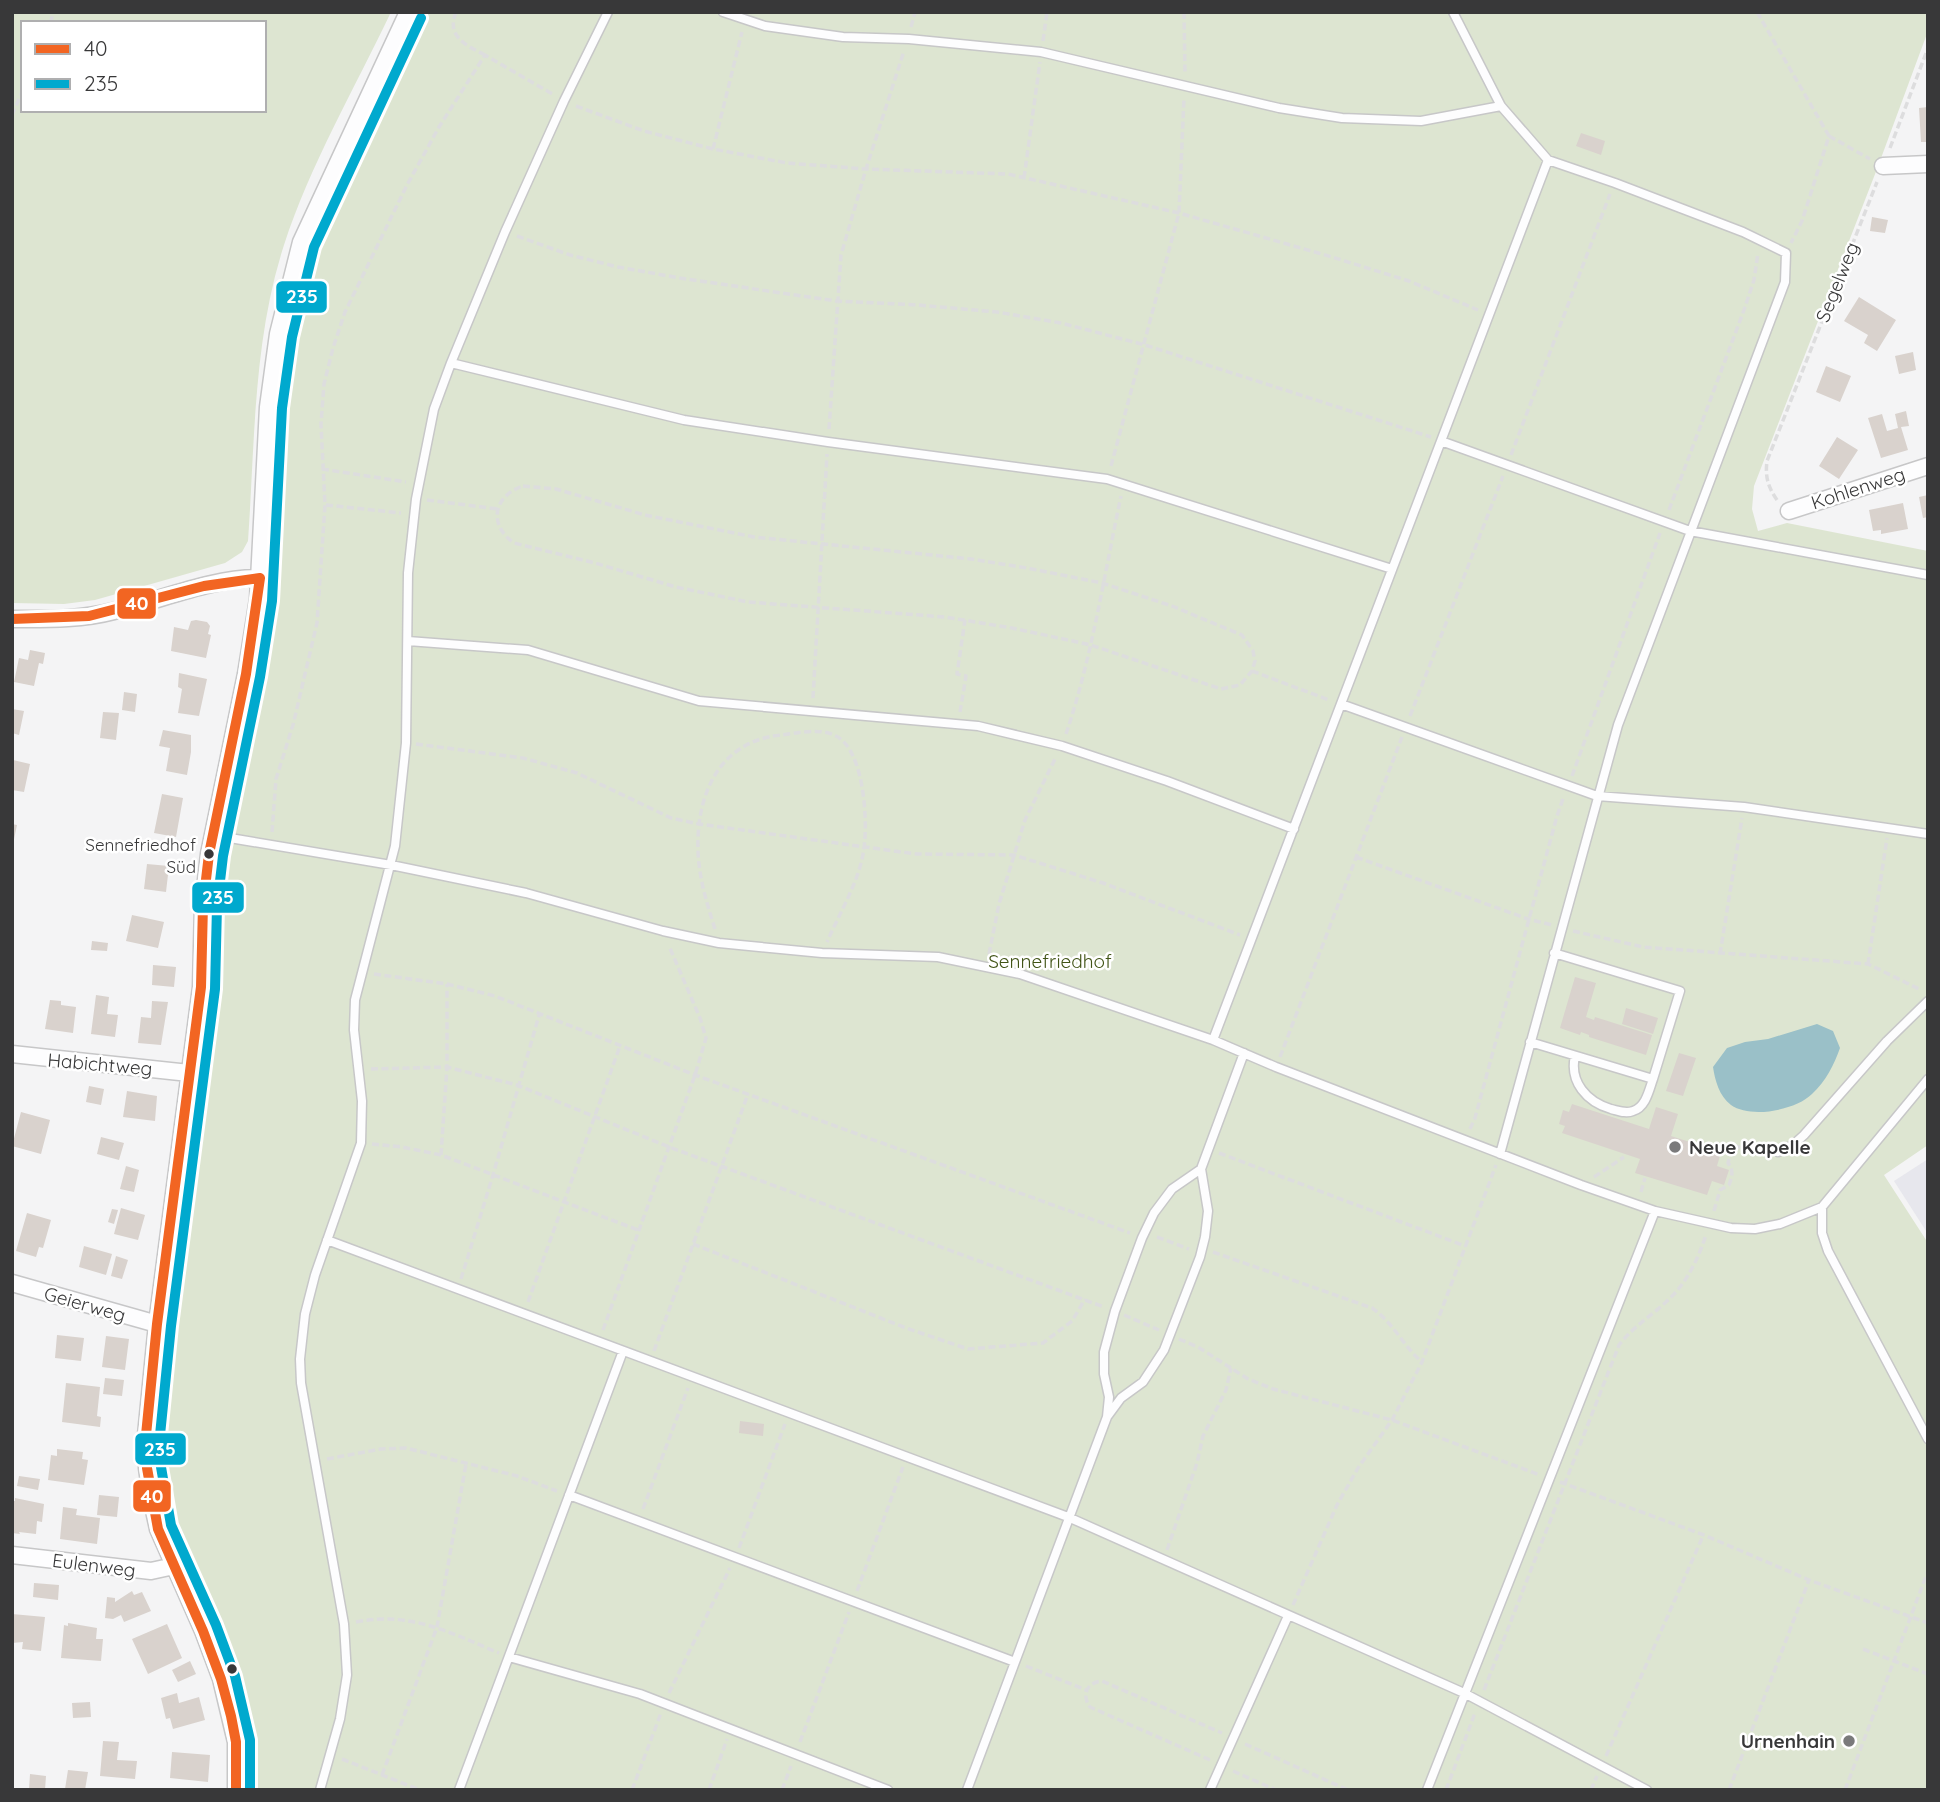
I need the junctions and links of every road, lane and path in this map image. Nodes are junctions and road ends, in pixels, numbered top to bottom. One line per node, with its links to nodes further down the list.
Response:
1 (408, 12): 54 (street)
2 (456, 12): 14 (path)
3 (608, 12): 17 (lane)
4 (723, 12): 10 (lane)
5 (915, 12): 11 (path)
6 (1047, 12): 13 (path)
7 (1184, 12): 15 (path)
8 (1453, 12): 18 (lane)
9 (1757, 12): 20 (path)
10 (746, 19): 11 (lane); 21 (path)
11 (909, 38): 13 (lane); 25 (path)
12 (1928, 48): 24 (path, Segelweg)
13 (1041, 52): 15 (lane); 26 (path)
14 (485, 55): 17 (path); 40 (path)
15 (1185, 84): 18 (lane); 28 (path)
16 (21, 95): 19 (path)
17 (564, 101): 21 (path); 29 (lane)
18 (1501, 107): 22 (lane)
19 (12, 115)
20 (1829, 136): 24 (path); 31 (path)
21 (713, 149): 25 (path)
22 (1548, 160): 27 (lane); 33 (lane)
23 (1928, 164): 24 (street)
24 (1883, 166): 47 (path, Segelweg)
25 (866, 169): 26 (path); 32 (path)
26 (1024, 178): 28 (path)
27 (1615, 183): 30 (lane); 38 (path)
28 (1179, 213): 33 (path); 34 (path)
29 (505, 232): 32 (path); 35 (lane)
30 (1760, 240): 31 (lane); 49 (path)
31 (1786, 253): 50 (lane)
32 (836, 301): 34 (path); 37 (path)
33 (1490, 315): 36 (lane)
34 (1145, 345): 36 (path); 41 (path)
35 (451, 363): 37 (lane); 42 (lane)
36 (1441, 441): 38 (lane); 52 (lane)
37 (828, 442): 41 (lane); 51 (path)
38 (1507, 465): 49 (lane); 65 (path)
39 (1928, 466): 47 (street, Kohlenweg)
40 (322, 469): 42 (path); 45 (path)
41 (1107, 480): 43 (lane)
42 (419, 484): 44 (lane)
43 (1124, 484): 52 (lane); 55 (path)
44 (416, 499): 46 (path); 48 (lane)
45 (325, 505): 48 (path); 77 (path)
46 (498, 509): 51 (path); 56 (path)
47 (1789, 511)
48 (414, 515): 59 (lane)
49 (1664, 522): 50 (lane); 69 (path)
50 (1690, 531): 53 (lane); 70 (lane)
51 (822, 544): 55 (path); 56 (path)
52 (1392, 569): 62 (lane)
53 (1928, 575)
54 (260, 578): 57 (street); 76 (street)
55 (1102, 583): 60 (path); 61 (path)
56 (818, 606): 58 (path); 63 (path)
57 (12, 619)
58 (965, 620): 60 (path); 64 (path)
59 (408, 641): 63 (lane); 67 (lane)
60 (1091, 645): 61 (path); 68 (path)
61 (1252, 671): 62 (path)
62 (1341, 705): 65 (lane); 74 (lane)
63 (813, 710): 64 (lane); 66 (path)
64 (958, 724): 68 (lane)
65 (1406, 728): 69 (lane); 80 (path)
66 (811, 732): 72 (path); 78 (path)
67 (406, 743): 72 (path); 81 (lane)
68 (1062, 746): 74 (lane); 79 (path)
69 (1569, 786): 70 (lane); 82 (path)
70 (1597, 796): 71 (lane); 83 (lane)
71 (1744, 807): 73 (lane); 89 (path)
72 (699, 824): 78 (path); 86 (path)
73 (1888, 828): 75 (lane); 90 (path)
74 (1294, 829): 85 (lane)
75 (1928, 834)
76 (212, 835): 77 (lane); 106 (street)
77 (271, 845): 81 (lane)
78 (864, 845): 79 (path); 87 (path)
79 (1014, 855): 85 (path); 91 (path)
80 (1356, 857): 82 (path); 104 (path)
81 (391, 865): 84 (lane); 92 (lane)
82 (1528, 919): 83 (path); 113 (path)
83 (1561, 928): 88 (lane); 89 (path)
84 (663, 931): 86 (lane); 107 (path)
85 (1252, 939): 97 (lane)
86 (719, 943): 87 (lane)
87 (822, 953): 91 (lane)
88 (1554, 953): 98 (lane); 108 (lane)
89 (1720, 954): 90 (path)
90 (1868, 964): 94 (path)
91 (986, 967): 97 (lane)
92 (362, 972): 93 (path); 105 (lane)
93 (447, 984): 96 (path); 103 (path)
94 (1928, 993)
95 (1928, 1001): 117 (lane)
96 (540, 1012): 99 (path); 110 (path)
97 (1213, 1040): 100 (lane)
98 (1530, 1042): 102 (lane); 118 (lane)
99 (620, 1046): 107 (path); 112 (path)
100 (1244, 1053): 104 (lane); 116 (lane)
101 (12, 1054): 106 (street, Habichtweg)
102 (1575, 1056): 108 (lane); 108 (lane)
103 (447, 1067): 105 (path); 110 (path); 119 (path)
104 (1276, 1068): 113 (lane)
105 (358, 1069): 114 (lane)
106 (189, 1073): 140 (street)
107 (695, 1074): 111 (path); 115 (path)
108 (1653, 1079)
109 (1928, 1079): 126 (lane)
110 (517, 1085): 112 (path); 123 (path)
111 (748, 1094): 121 (path); 130 (path)
112 (594, 1118): 115 (path); 125 (path)
113 (1465, 1140): 118 (lane)
114 (361, 1143): 119 (path); 131 (lane)
115 (669, 1147): 121 (path); 129 (path)
116 (1209, 1149): 122 (lane); 133 (path)
117 (1778, 1152): 128 (path)
118 (1500, 1154): 124 (lane); 133 (path)
119 (441, 1155): 123 (path)
120 (1624, 1157): 124 (path)
121 (722, 1166): 132 (path); 137 (path)
122 (1201, 1169): 130 (lane); 134 (lane)
123 (493, 1175): 125 (path); 136 (path)
124 (1581, 1185): 127 (lane)
125 (564, 1202): 129 (path); 139 (path)
126 (1822, 1207): 128 (lane); 151 (lane)
127 (1655, 1210): 128 (lane); 155 (lane)
128 (1710, 1225): 156 (path)
129 (638, 1230): 142 (path)
130 (1143, 1235): 134 (path); 138 (lane)
131 (327, 1240): 136 (lane); 153 (lane)
132 (693, 1244): 137 (path); 144 (path)
133 (1465, 1246): 145 (path)
134 (1202, 1251): 141 (lane); 145 (path)
135 (12, 1283): 140 (street, Geierweg)
136 (457, 1289): 139 (lane)
137 (1085, 1299): 138 (path)
138 (1115, 1311): 141 (path); 149 (lane)
139 (524, 1314): 142 (lane)
140 (157, 1324): 164 (street)
141 (1170, 1335): 146 (path); 149 (lane)
142 (599, 1342): 143 (lane)
143 (623, 1351): 144 (lane); 157 (lane)
144 (650, 1361): 147 (lane)
145 (1422, 1362): 150 (path)
146 (1231, 1368): 150 (path); 163 (path)
147 (692, 1377): 148 (lane); 159 (path)
148 (790, 1413): 152 (lane); 162 (path)
149 (1107, 1417): 158 (lane)
150 (1392, 1420): 155 (path); 168 (path)
151 (1928, 1439)
152 (907, 1456): 158 (lane); 167 (path)
153 (314, 1462): 154 (path); 171 (lane)
154 (466, 1464): 157 (path); 172 (path)
155 (1549, 1478): 156 (path); 179 (lane)
156 (1564, 1484): 160 (path); 180 (path)
157 (569, 1495): 159 (lane); 174 (lane)
158 (1068, 1517): 163 (lane); 176 (lane)
159 (639, 1521): 162 (lane)
160 (1703, 1535): 166 (path); 187 (path)
161 (12, 1555): 164 (street, Eulenweg)
162 (735, 1557): 167 (lane); 181 (path)
163 (1164, 1558): 168 (lane)
164 (174, 1566): 189 (street)
165 (1928, 1571): 169 (path)
166 (1809, 1580): 169 (path); 205 (path)
167 (853, 1601): 176 (lane); 184 (path)
168 (1288, 1616): 179 (lane); 183 (lane)
169 (1911, 1616): 170 (path); 175 (path)
170 (1928, 1623)
171 (344, 1624): 172 (path); 185 (lane)
172 (437, 1627): 174 (path); 188 (path)
173 (1863, 1648): 175 (path)
174 (509, 1657): 181 (lane); 192 (lane)
175 (1894, 1661): 177 (path); 206 (path)
176 (1015, 1662): 178 (path); 197 (lane)
177 (1928, 1674)
178 (1086, 1690): 183 (path); 186 (path)
179 (1464, 1693): 180 (lane); 201 (lane)
180 (1480, 1701): 187 (lane); 202 (path)
181 (664, 1704): 182 (lane); 193 (path)
182 (731, 1728): 184 (lane); 194 (path)
183 (1233, 1738): 186 (lane); 200 (path)
184 (796, 1753): 195 (path); 196 (lane)
185 (331, 1755): 188 (path); 190 (lane)
186 (1220, 1765): 198 (lane); 199 (path)
187 (1602, 1766): 203 (path); 204 (lane)
188 (382, 1775): 191 (path)
189 (236, 1790)
190 (320, 1790)
191 (420, 1790)
192 (459, 1790)
193 (632, 1790)
194 (709, 1790)
195 (782, 1790)
196 (888, 1790)
197 (967, 1790)
198 (1210, 1790)
199 (1276, 1790)
200 (1348, 1790)
201 (1427, 1790)
202 (1446, 1790)
203 (1591, 1790)
204 (1647, 1790)
205 (1729, 1790)
206 (1845, 1790)

